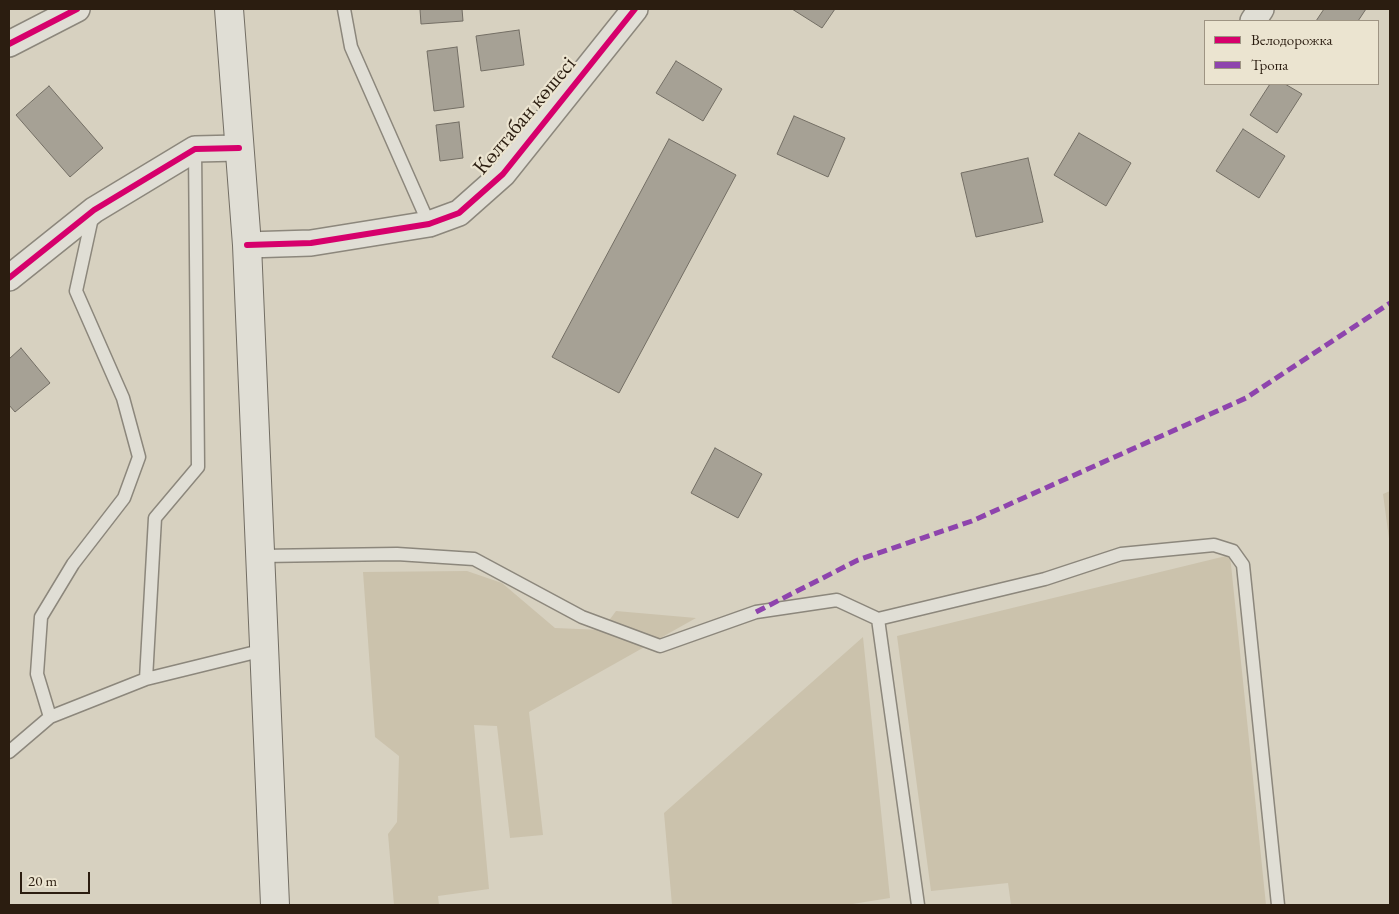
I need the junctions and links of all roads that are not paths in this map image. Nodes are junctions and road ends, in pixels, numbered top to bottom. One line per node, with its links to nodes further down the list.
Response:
1 (77, 9): 7 (street)
2 (229, 9): 8 (main road)
3 (344, 9): 11 (lane)
4 (635, 9): 11 (street, Көлтабан көшесі)
5 (1261, 9): 6 (street)
6 (1254, 20)
7 (9, 44)
8 (239, 148): 9 (street); 12 (main road)
9 (195, 149): 10 (street); 17 (lane)
10 (94, 210): 13 (street); 18 (lane)
11 (429, 224): 12 (street, Көлтабан көшесі)
12 (246, 245): 14 (main road)
13 (9, 278)
14 (261, 556): 15 (lane); 16 (main road)
15 (878, 619): 21 (lane); 22 (lane)
16 (264, 650): 17 (lane); 20 (main road)
17 (146, 678): 18 (lane)
18 (50, 717): 19 (lane)
19 (9, 752)
20 (275, 905)
21 (918, 905)
22 (1278, 905)

